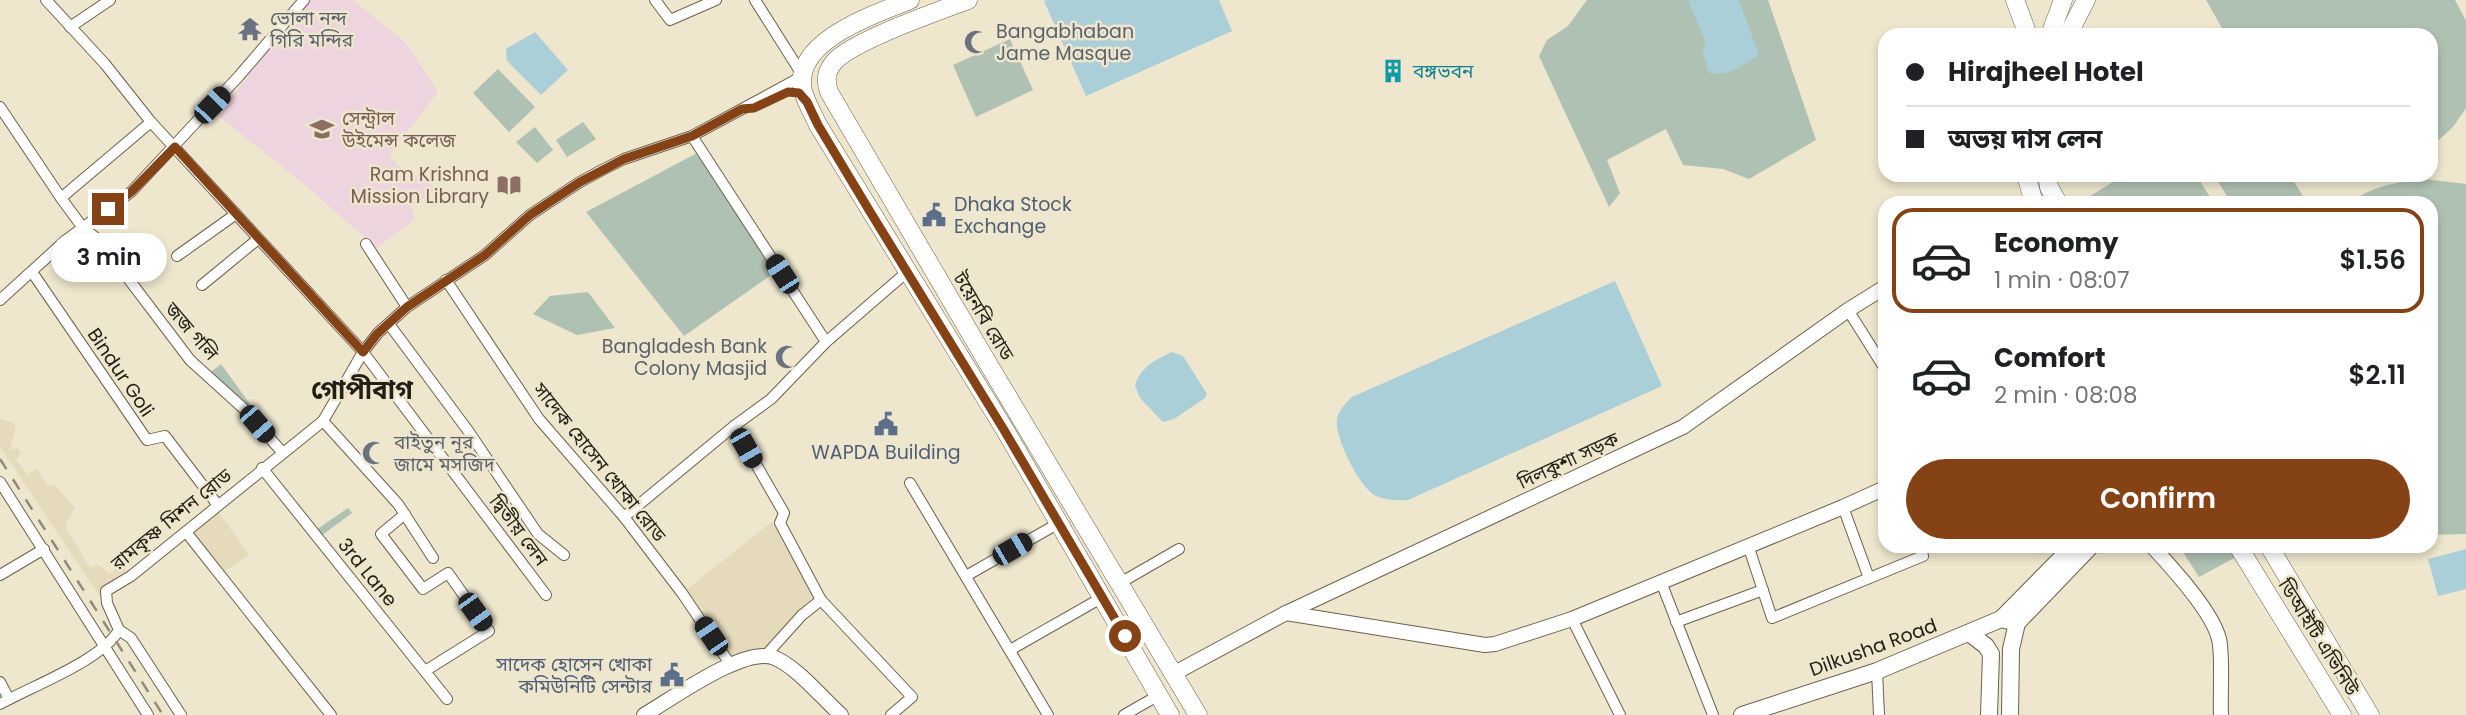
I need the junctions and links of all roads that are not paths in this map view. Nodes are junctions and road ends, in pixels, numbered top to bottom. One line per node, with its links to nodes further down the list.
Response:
1 (46, 0): 13 (street)
2 (110, 0): 13 (street)
3 (304, 0): 25 (street)
4 (655, 0): 5 (street)
5 (716, 0)
6 (755, 0): 17 (street)
7 (910, 0): 17 (main road)
8 (968, 0): 12 (main road, টয়েনবি রোড)
9 (2015, 0): 14 (main road)
10 (2063, 0): 15 (main road)
11 (2086, 0): 16 (main road)
12 (949, 4): 74 (main road, টয়েনবি রোড)
13 (69, 27): 21 (street)
14 (2025, 28)
15 (2053, 28)
16 (2072, 28)
17 (803, 76): 18 (main road); 20 (street, রামকৃষ্ণ মিশন রোড)
18 (807, 102): 20 (street); 35 (main road)
19 (0, 107): 22 (street, জজ গলি)
20 (742, 109): 24 (street, রামকৃষ্ণ মিশন রোড)
21 (151, 122): 25 (street); 28 (street)
22 (11, 123): 23 (street); 28 (street, জজ গলি)
23 (0, 130)
24 (692, 136): 36 (street, রামকৃষ্ণ মিশন রোড); 43 (street)
25 (175, 147): 29 (street); 30 (street)
26 (2047, 182): 27 (street)
27 (2033, 196)
28 (61, 198): 30 (street, জজ গলি)
29 (236, 214): 31 (street); 33 (street)
30 (83, 228): 34 (street); 48 (street, জজ গলি)
31 (258, 239): 37 (street); 44 (street, দ্বিতীয় লেন)
32 (366, 244): 40 (street)
33 (177, 256)
34 (32, 272): 39 (street); 53 (street, Bindur Goli)
35 (907, 272): 43 (street); 57 (main road)
36 (446, 280): 40 (street, রামকৃষ্ণ মিশন রোড); 56 (street, সাদেক হোসেন খোকা রোড)
37 (202, 285)
38 (1878, 291): 41 (street, দিলকুশা সড়ক)
39 (0, 300)
40 (407, 307): 42 (street, রামকৃষ্ণ মিশন রোড)
41 (1848, 310): 45 (street); 79 (street, দিলকুশা সড়ক)
42 (389, 324): 44 (street, রামকৃষ্ণ মিশন রোড); 68 (street)
43 (826, 342): 47 (street)
44 (363, 352): 46 (street, রামকৃষ্ণ মিশন রোড); 76 (street, দ্বিতীয় লেন)
45 (1878, 358)
46 (323, 421): 48 (street, রামকৃষ্ণ মিশন রোড); 55 (street)
47 (734, 426): 56 (street); 78 (street)
48 (282, 452): 49 (street, রামকৃষ্ণ মিশন রোড)
49 (262, 468): 53 (street, রামকৃষ্ণ মিশন রোড); 89 (street, 3rd Lane)
50 (0, 482): 60 (street)
51 (910, 483): 71 (street)
52 (1878, 491): 54 (street)
53 (217, 505): 58 (street, রামকৃষ্ণ মিশন রোড)
54 (1843, 507): 59 (street); 72 (street)
55 (405, 514): 69 (street); 89 (street)
56 (624, 517): 88 (street, সাদেক হোসেন খোকা রোড)
57 (1059, 523): 71 (street); 77 (main road)
58 (186, 532): 83 (street, রামকৃষ্ণ মিশন রোড); 98 (street)
59 (1748, 545): 73 (street); 75 (street)
60 (44, 549): 70 (street); 85 (street)
61 (1179, 549): 74 (street)
62 (1922, 553): 72 (street)
63 (2067, 553): 81 (main road)
64 (2083, 553): 81 (main road, Dilkusha Road)
65 (2158, 553): 112 (street)
66 (2242, 553): 113 (main road, ডিআইটি এভিনিউ)
67 (2273, 553): 114 (main road, ডিআইটি এভিনিউ)
68 (564, 555)
69 (433, 558)
70 (0, 575)
71 (966, 576): 86 (street)
72 (1869, 578): 75 (street)
73 (1661, 582): 80 (street); 82 (street)
74 (1120, 583): 91 (main road, টয়েনবি রোড)
75 (1763, 590): 82 (street)
76 (546, 595)
77 (1103, 597): 86 (street); 93 (main road)
78 (821, 600): 87 (street); 101 (street)
79 (1286, 613): 80 (street); 91 (street, দিলকুশা সড়ক)
80 (1572, 619): 106 (street)
81 (2009, 621): 84 (main road, Dilkusha Road); 111 (main road)
82 (1676, 622): 107 (street)
83 (119, 630): 85 (street); 97 (street)
84 (1969, 633): 90 (main road, Dilkusha Road); 110 (main road)
85 (106, 646): 95 (street); 96 (street)
86 (1010, 650): 102 (street)
87 (766, 655): 88 (street); 100 (street)
88 (730, 664): 99 (street)
89 (425, 671): 94 (street, 3rd Lane)
90 (1877, 671): 108 (main road, Dilkusha Road); 109 (street)
91 (1173, 674): 105 (main road, টয়েনবি রোড)
92 (0, 682): 95 (street)
93 (1159, 695): 103 (street); 104 (main road)
94 (447, 699)
95 (5, 702)
96 (148, 715)
97 (181, 715)
98 (331, 715)
99 (644, 715)
100 (841, 715)
101 (891, 715)
102 (1048, 715)
103 (1124, 715)
104 (1170, 715)
105 (1198, 715)
106 (1620, 715)
107 (1713, 715)
108 (1742, 715)
109 (1879, 715)
110 (1989, 715)
111 (2010, 715)
112 (2221, 715)
113 (2342, 715)
114 (2370, 715)

